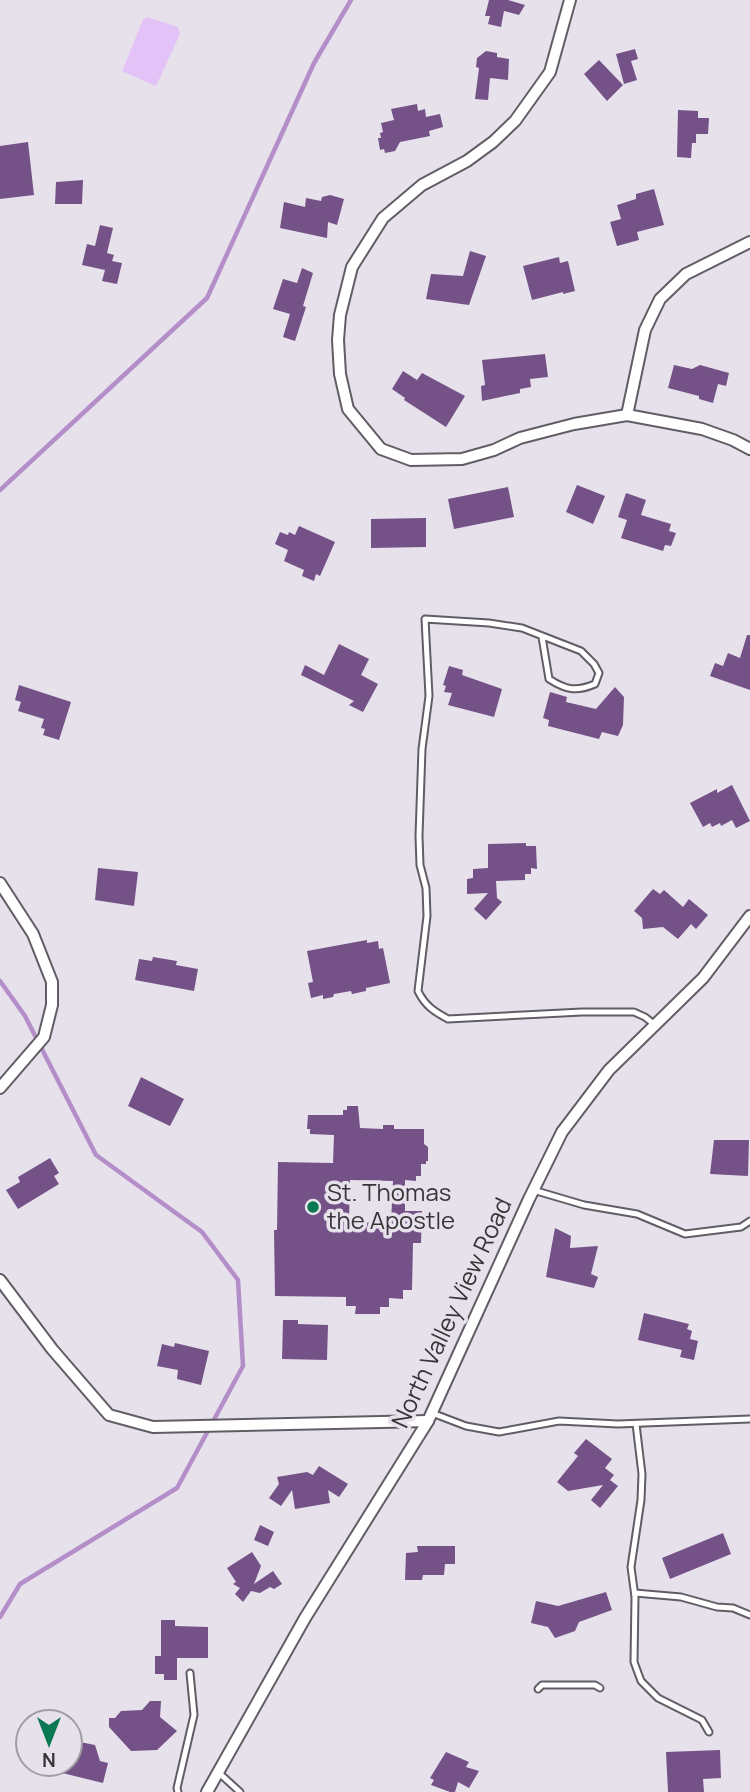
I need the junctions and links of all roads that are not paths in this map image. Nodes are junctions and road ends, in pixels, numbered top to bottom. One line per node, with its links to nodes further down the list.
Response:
1 (570, 0): 3 (street)
2 (750, 242): 3 (street)
3 (627, 415): 4 (street)
4 (750, 449)
5 (542, 638): 5 (lane); 8 (lane)
6 (0, 883): 9 (street)
7 (750, 916): 8 (street, North Valley View Road)
8 (655, 1025): 10 (street, North Valley View Road)
9 (0, 1088)
10 (533, 1190): 11 (lane); 13 (street, North Valley View Road)
11 (750, 1221)
12 (0, 1280): 13 (street)
13 (430, 1417): 15 (lane); 22 (street, North Valley View Road)
14 (750, 1419): 15 (lane)
15 (636, 1424): 16 (lane)
16 (635, 1593): 17 (lane); 21 (lane)
17 (750, 1615)
18 (190, 1673): 23 (lane)
19 (600, 1688): 20 (lane)
20 (538, 1689)
21 (709, 1732)
22 (218, 1772): 24 (street, North Valley View Road); 25 (lane)
23 (178, 1792)
24 (207, 1792)
25 (240, 1792)

